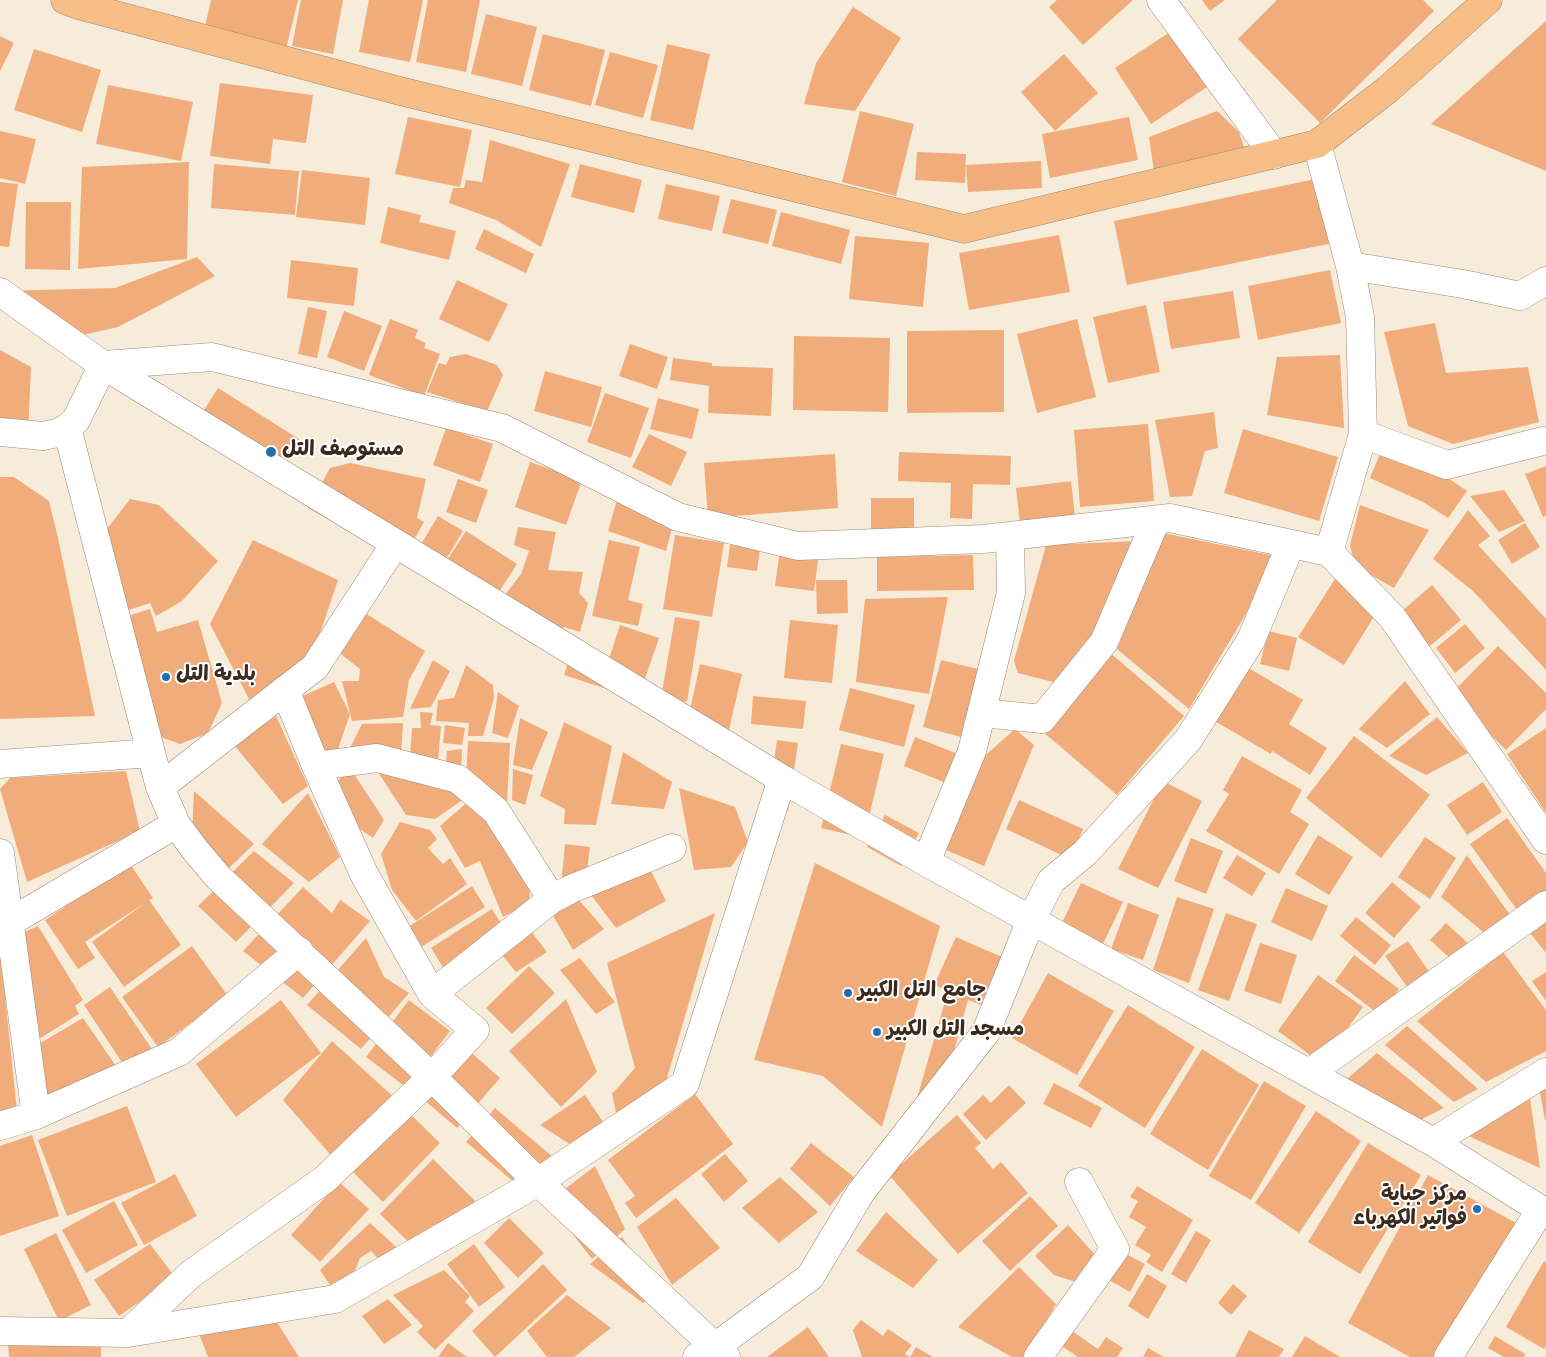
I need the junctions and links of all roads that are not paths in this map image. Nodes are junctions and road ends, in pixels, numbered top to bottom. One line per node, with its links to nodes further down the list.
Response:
1 (65, 0): 5 (main road)
2 (1161, 0): 5 (street)
3 (1488, 0): 4 (main road)
4 (1317, 144): 5 (main road); 6 (street)
5 (1274, 155)
6 (1350, 266): 7 (street); 12 (street)
7 (1546, 281)
8 (0, 292): 9 (street)
9 (103, 365): 10 (street); 15 (street); 16 (street)
10 (67, 428): 11 (street); 21 (street)
11 (0, 432)
12 (1363, 434): 13 (street); 18 (street)
13 (1542, 441)
14 (1156, 520): 15 (street); 17 (street); 20 (street)
15 (1010, 536): 20 (street)
16 (396, 544): 19 (street); 24 (street)
17 (1291, 544): 18 (street); 33 (street)
18 (1329, 552): 27 (street)
19 (286, 690): 23 (street); 25 (street)
20 (982, 713): 30 (street)
21 (151, 753): 22 (street); 25 (street)
22 (0, 764)
23 (316, 766): 31 (street); 36 (street)
24 (782, 779): 30 (street); 43 (street)
25 (160, 787): 26 (street)
26 (176, 824): 34 (street); 35 (street)
27 (1546, 840)
28 (672, 848): 31 (street)
29 (0, 853): 34 (street)
30 (926, 862): 33 (street)
31 (552, 899): 36 (street)
32 (1546, 905): 38 (street)
33 (1031, 920): 38 (street); 48 (street)
34 (5, 923): 40 (street)
35 (299, 952): 39 (street); 40 (street)
36 (432, 994): 39 (street)
37 (1546, 1072): 42 (street)
38 (1309, 1073): 42 (street)
39 (432, 1077): 43 (street); 47 (street)
40 (36, 1115): 41 (street)
41 (0, 1126)
42 (1434, 1142): 45 (street)
43 (538, 1182): 47 (street); 48 (street)
44 (1080, 1182): 49 (street)
45 (1544, 1211): 50 (street)
46 (0, 1331): 47 (street)
47 (128, 1333)
48 (713, 1354)
49 (1038, 1357)
50 (1448, 1357)

